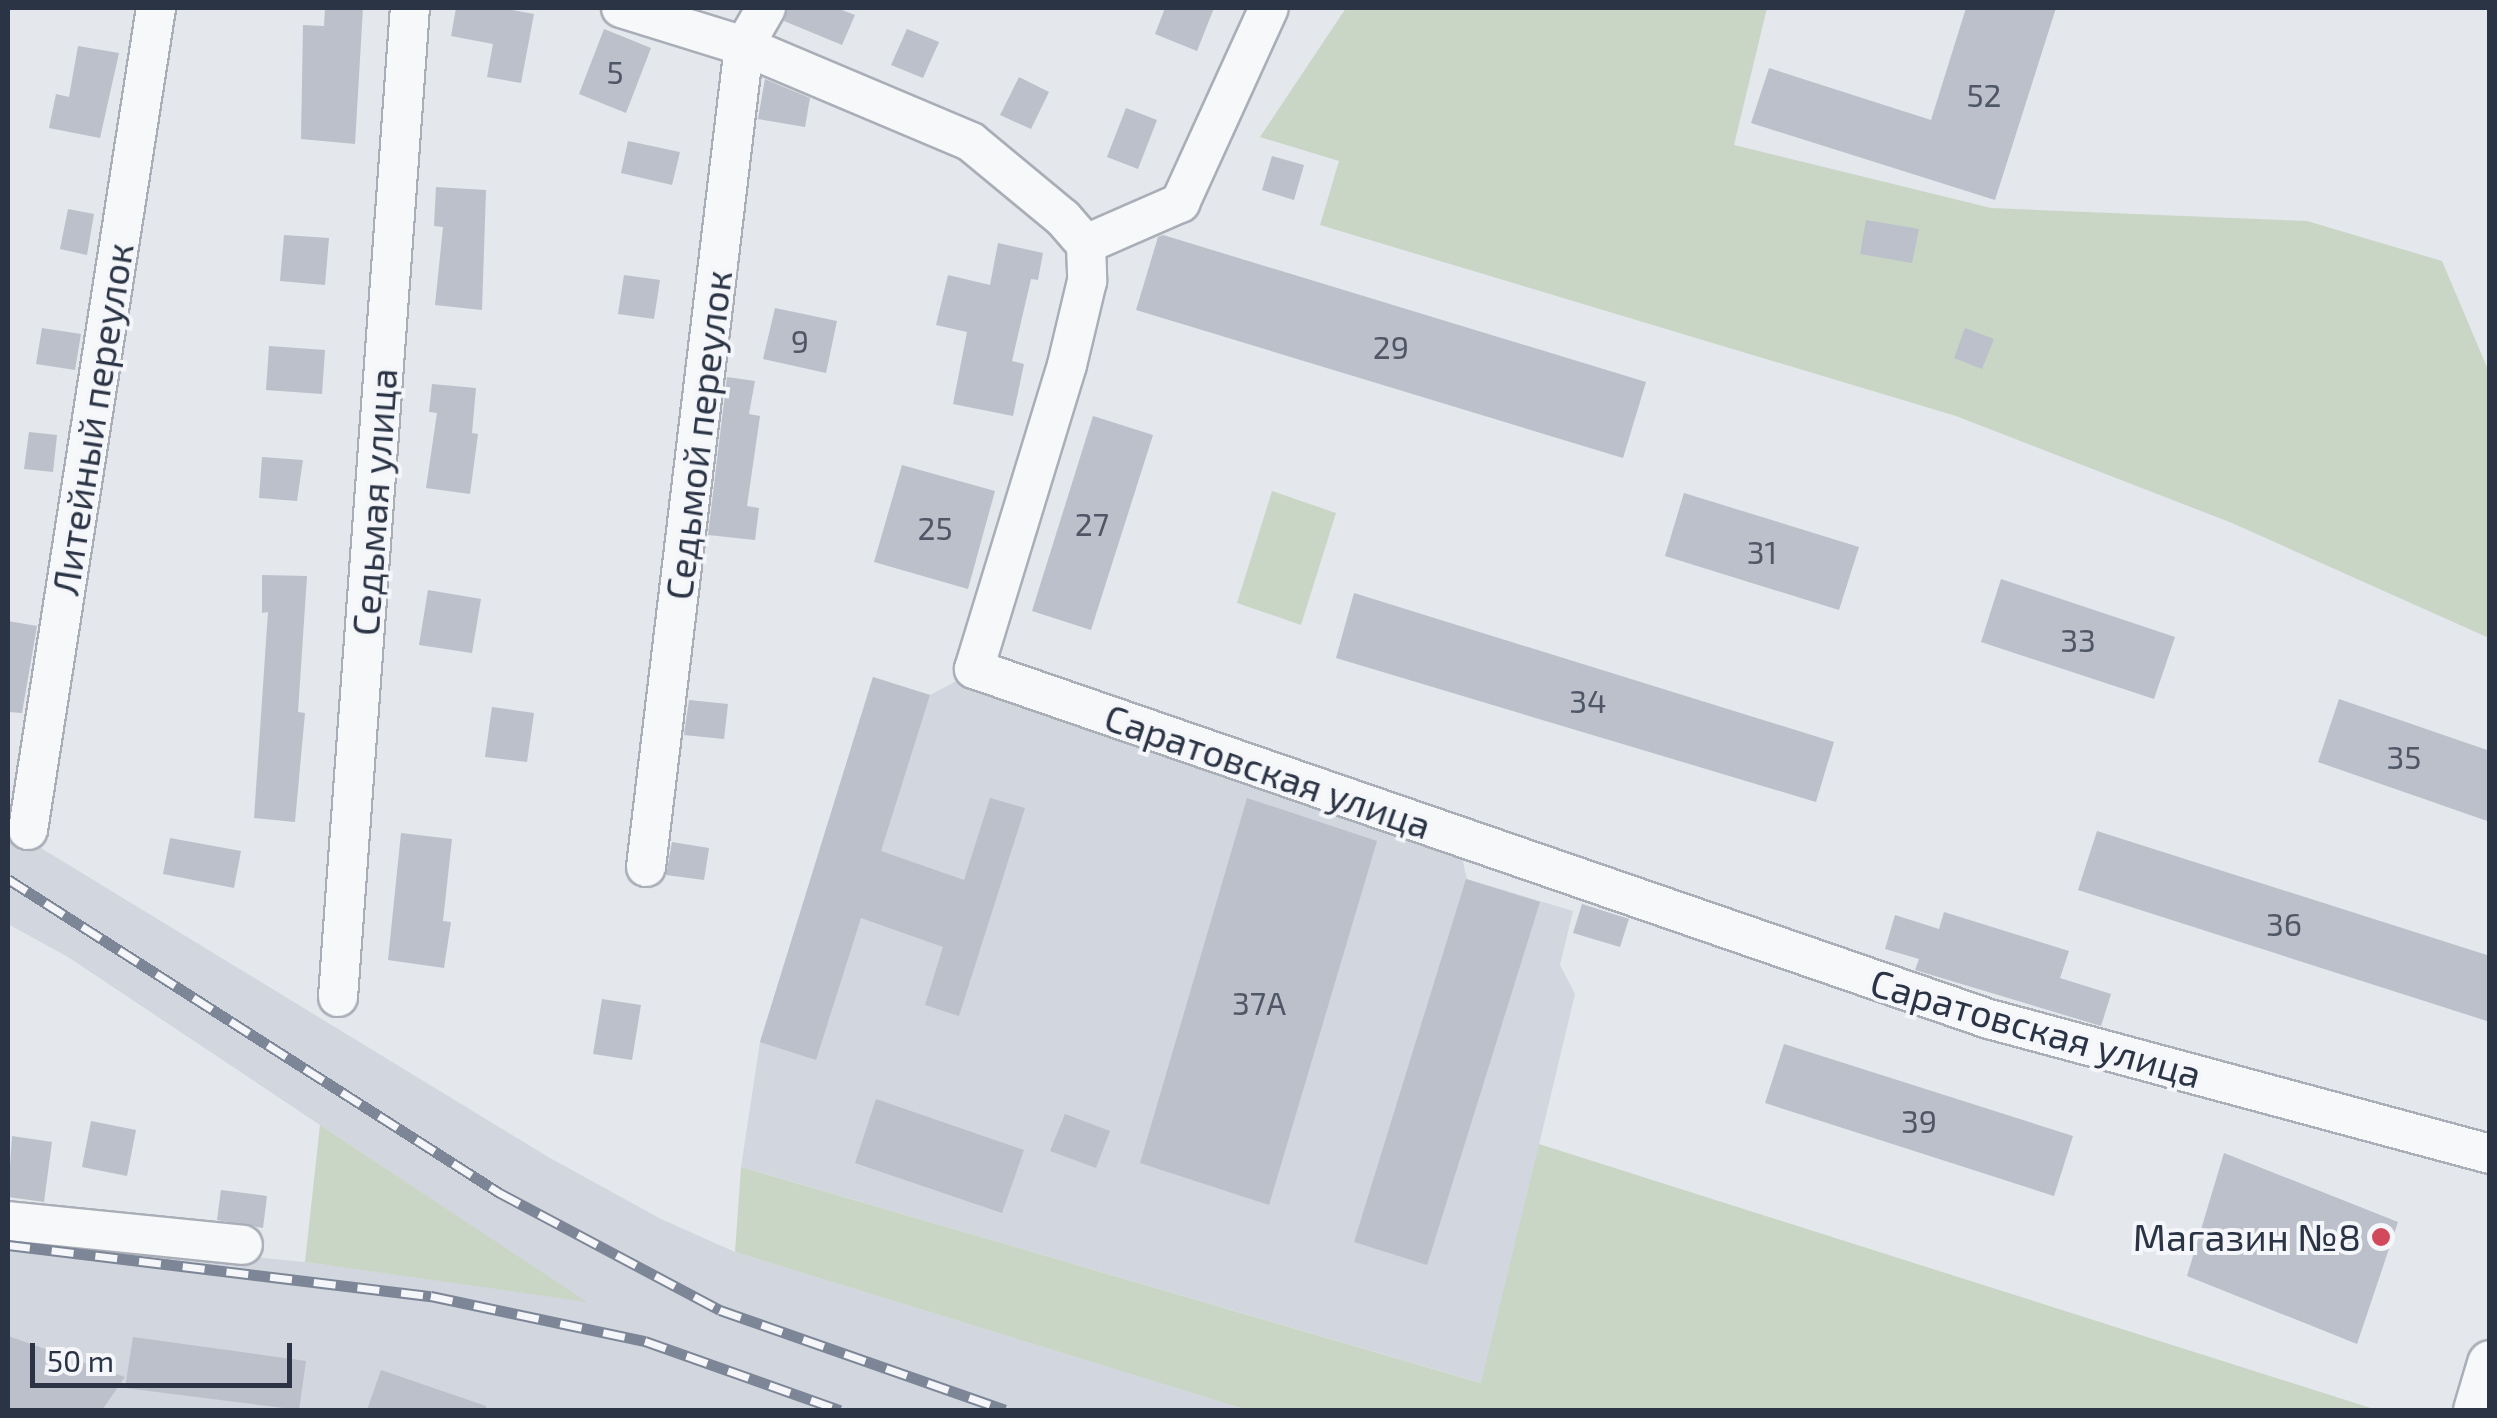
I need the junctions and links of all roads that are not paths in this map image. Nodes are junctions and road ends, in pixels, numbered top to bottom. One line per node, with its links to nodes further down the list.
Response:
1 (156, 8): 8 (street, Литейный переулок)
2 (410, 8): 10 (street, Седьмая улица)
3 (766, 8): 6 (street, Седьмой переулок)
4 (1269, 8): 7 (street)
5 (630, 9): 6 (street)
6 (744, 46): 7 (street); 9 (street, Седьмой переулок)
7 (1086, 244): 11 (street, Саратовская улица)
8 (28, 830)
9 (646, 867)
10 (338, 997)
11 (2490, 1154)
12 (8, 1221): 13 (street)
13 (243, 1245)
14 (2490, 1363): 15 (street)
15 (2476, 1410)

